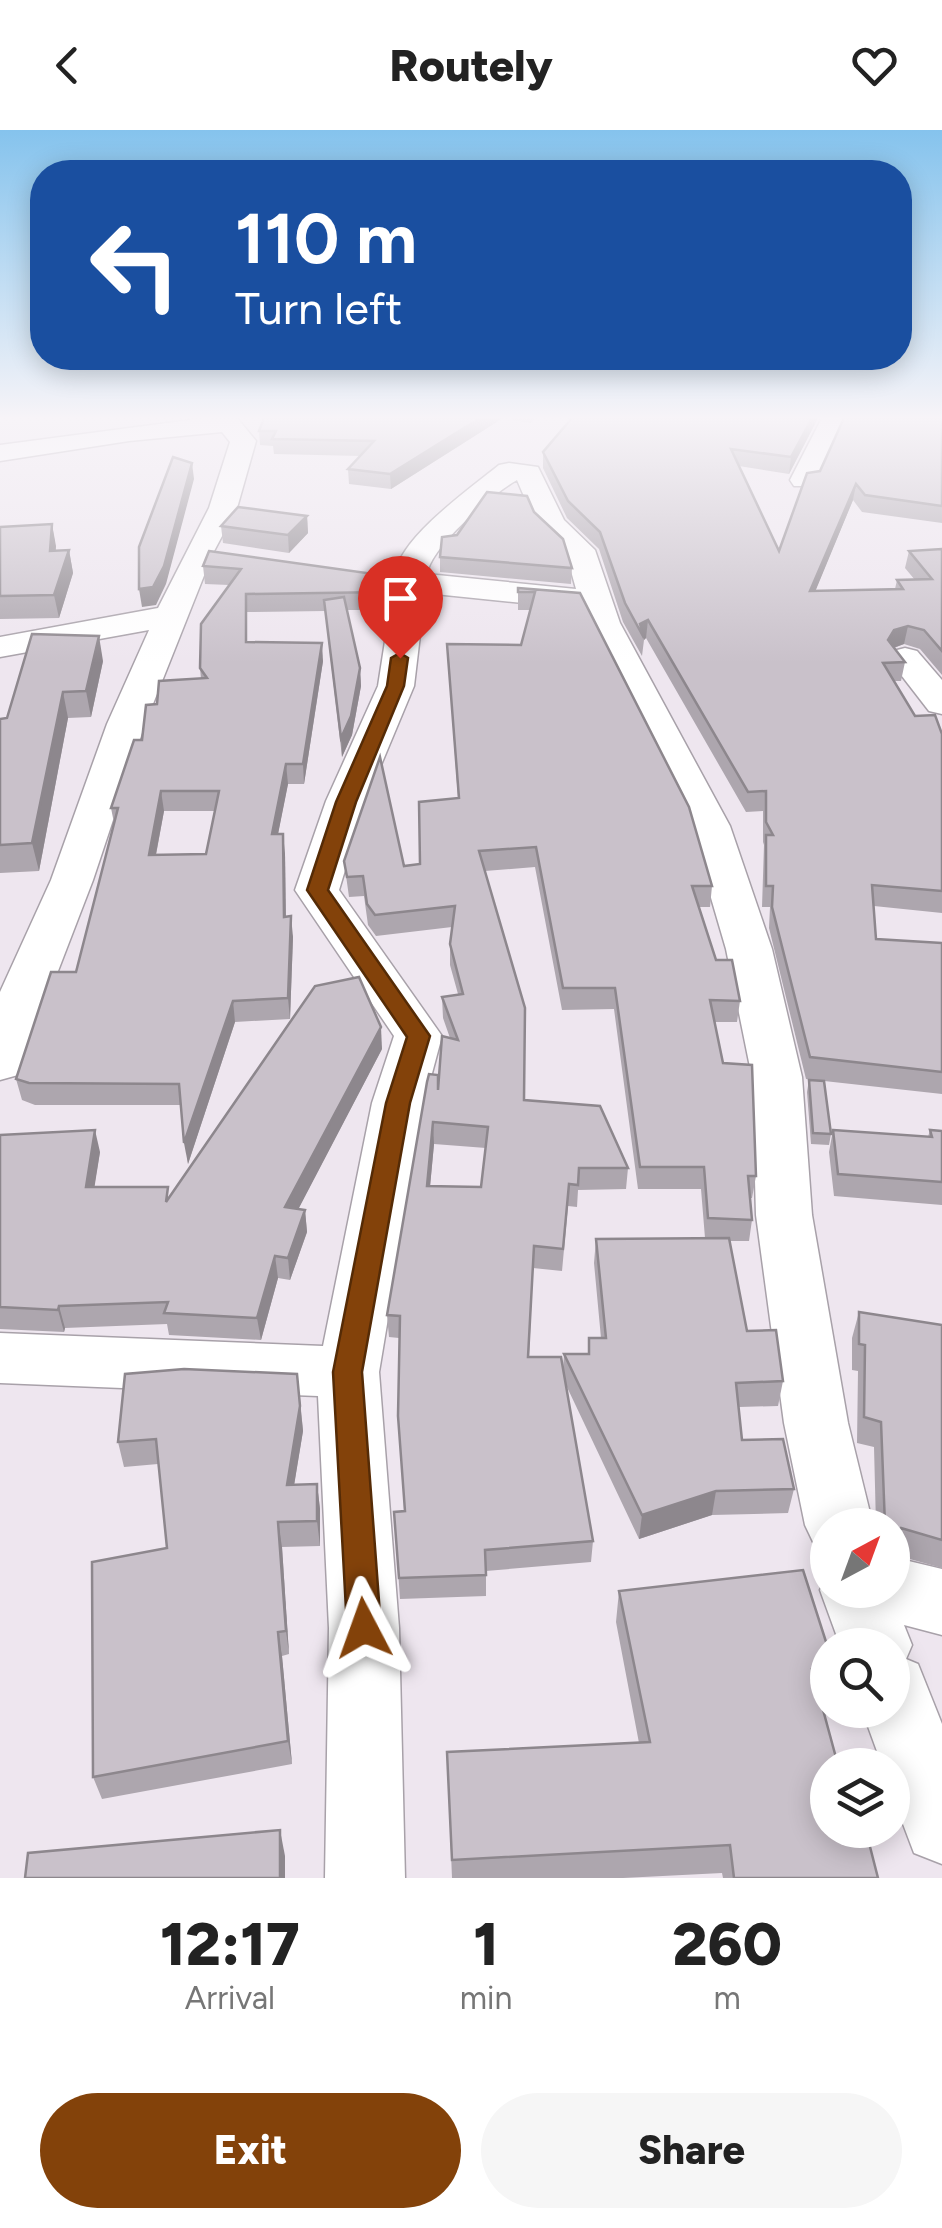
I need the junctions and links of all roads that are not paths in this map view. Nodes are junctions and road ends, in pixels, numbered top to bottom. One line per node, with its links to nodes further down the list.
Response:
1 (226, 500): 4 (street)
2 (474, 500): 7 (street)
3 (540, 500): 8 (street)
4 (198, 553): 5 (street); 9 (street)
5 (236, 558)
6 (350, 575): 7 (street)
7 (408, 583): 8 (street); 15 (street)
8 (596, 600): 16 (street)
9 (174, 615): 10 (street); 13 (street)
10 (0, 647)
11 (904, 658): 12 (street)
12 (942, 703)
13 (4, 1035)
14 (0, 1358): 15 (street)
15 (348, 1372): 21 (street)
16 (835, 1508)
17 (910, 1594): 18 (street)
18 (942, 1602)
19 (906, 1728): 20 (street)
20 (942, 1824)
21 (365, 1878)

